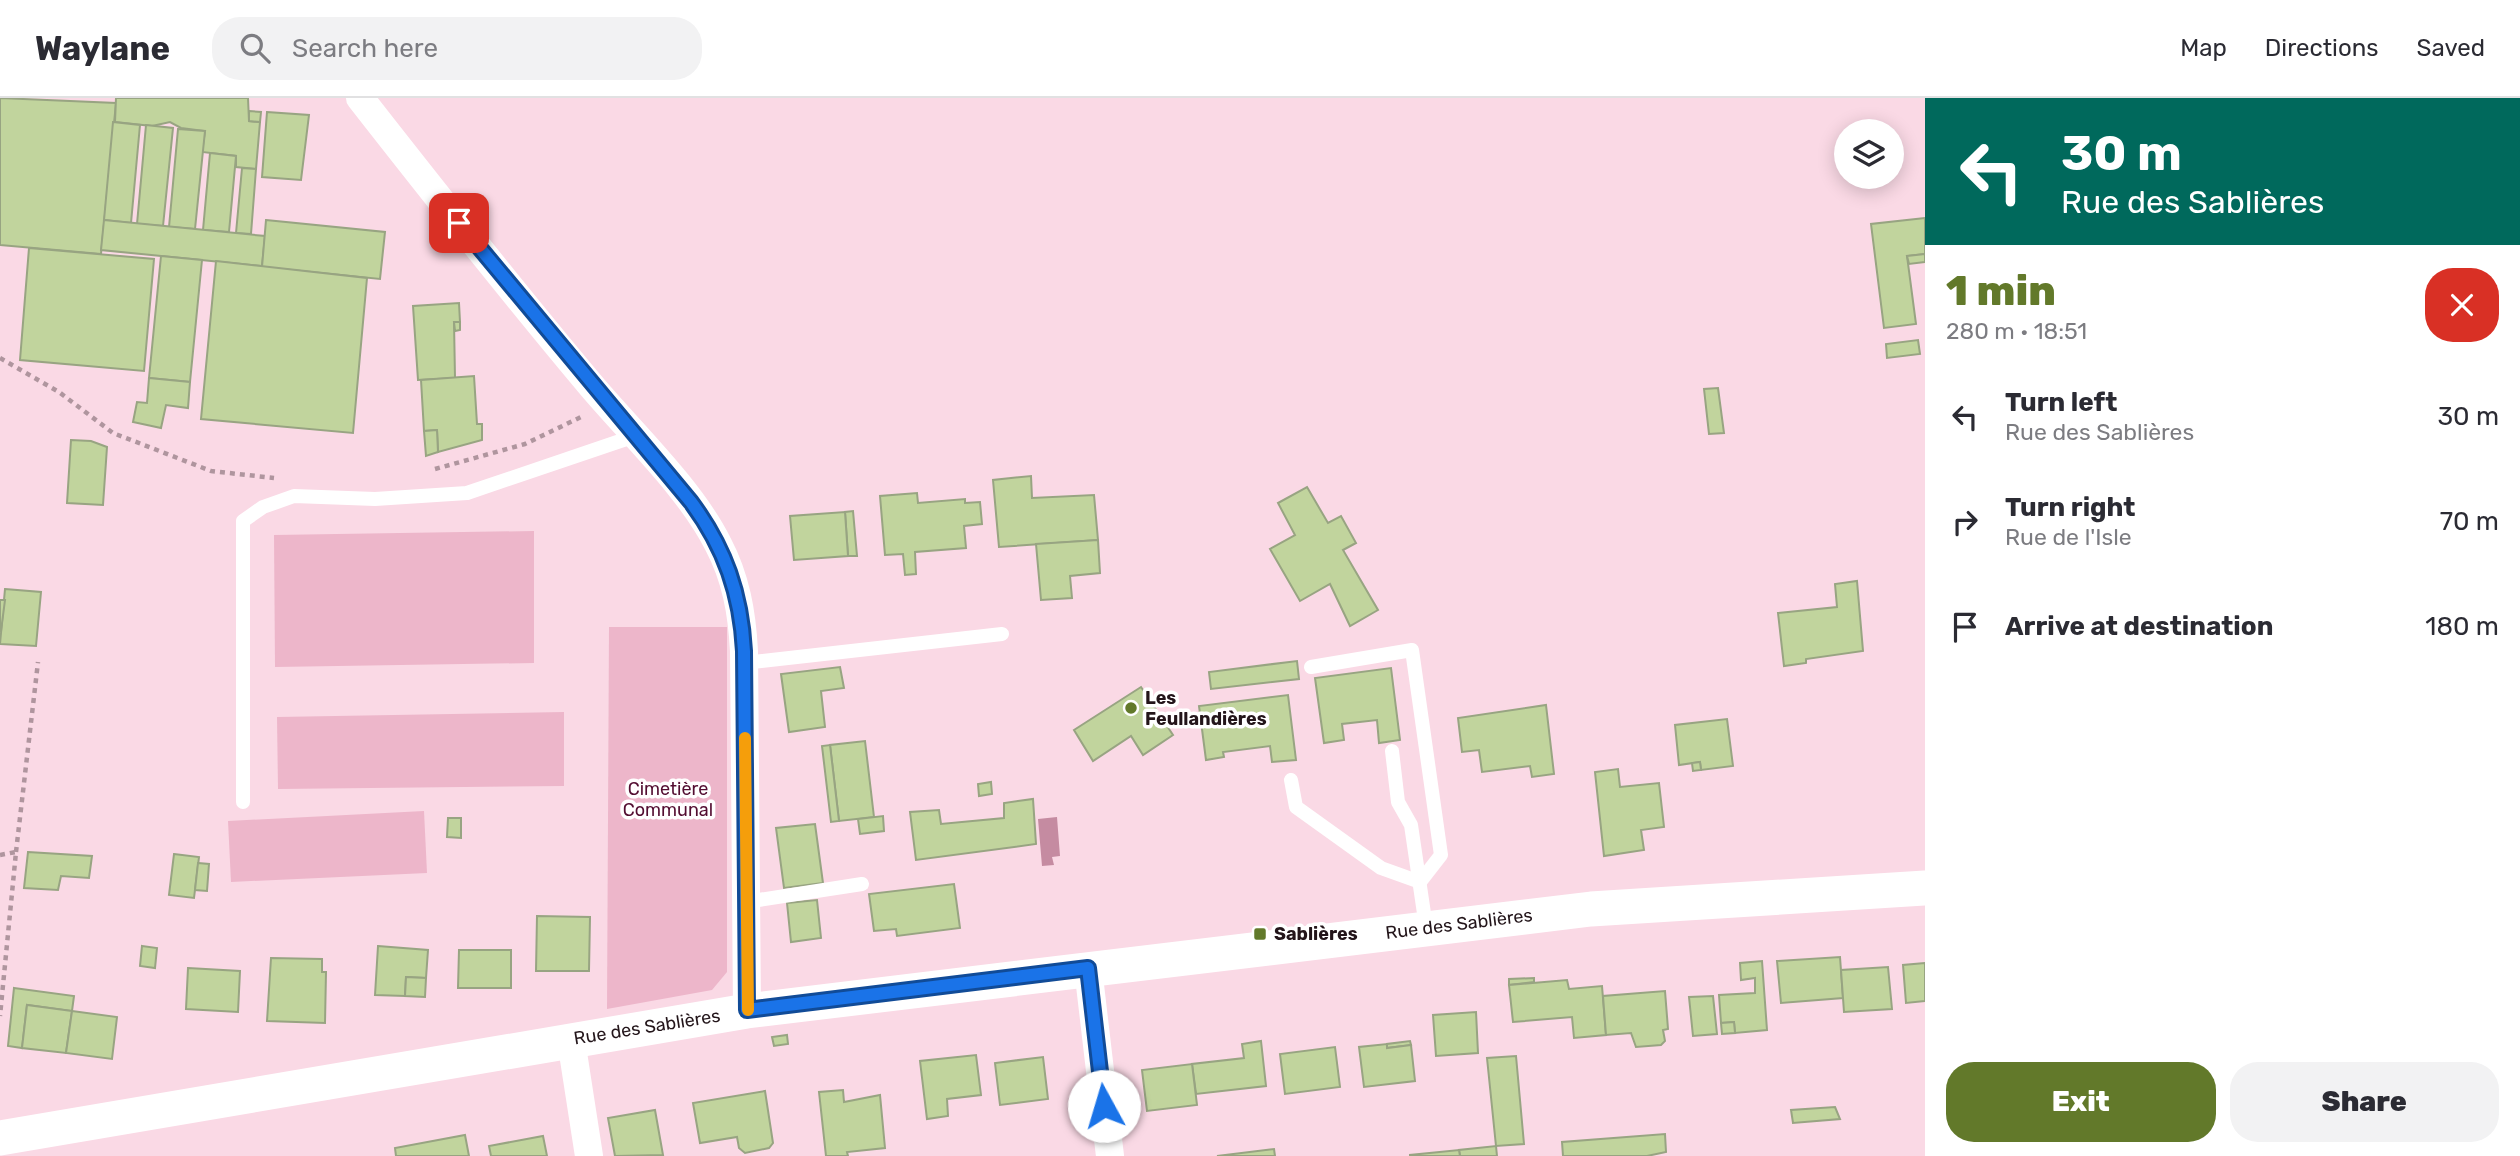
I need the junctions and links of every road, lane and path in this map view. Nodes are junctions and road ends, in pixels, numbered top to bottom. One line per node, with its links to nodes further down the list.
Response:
1 (360, 98): 3 (street)
2 (0, 358): 6 (path)
3 (607, 404): 4 (street); 5 (path)
4 (635, 436): 9 (street); 13 (lane)
5 (422, 471)
6 (280, 478)
7 (1002, 634): 9 (lane)
8 (38, 662): 14 (path)
9 (744, 663): 19 (street)
10 (1311, 667): 16 (lane)
11 (1392, 751): 16 (lane)
12 (1291, 780): 16 (lane)
13 (243, 802)
14 (16, 852): 15 (path); 23 (path)
15 (0, 855)
16 (1420, 882): 20 (lane)
17 (862, 884): 19 (lane)
18 (1925, 888): 20 (street, Rue des Sablières)
19 (746, 902): 22 (street)
20 (1426, 928): 21 (street, Rue des Sablières)
21 (1088, 968): 22 (street, Rue des Sablières); 27 (street)
22 (747, 1010): 24 (street, Rue des Sablières)
23 (0, 1016)
24 (571, 1040): 25 (street, Rue des Sablières); 26 (street)
25 (0, 1138)
26 (589, 1156)
27 (1110, 1156)

